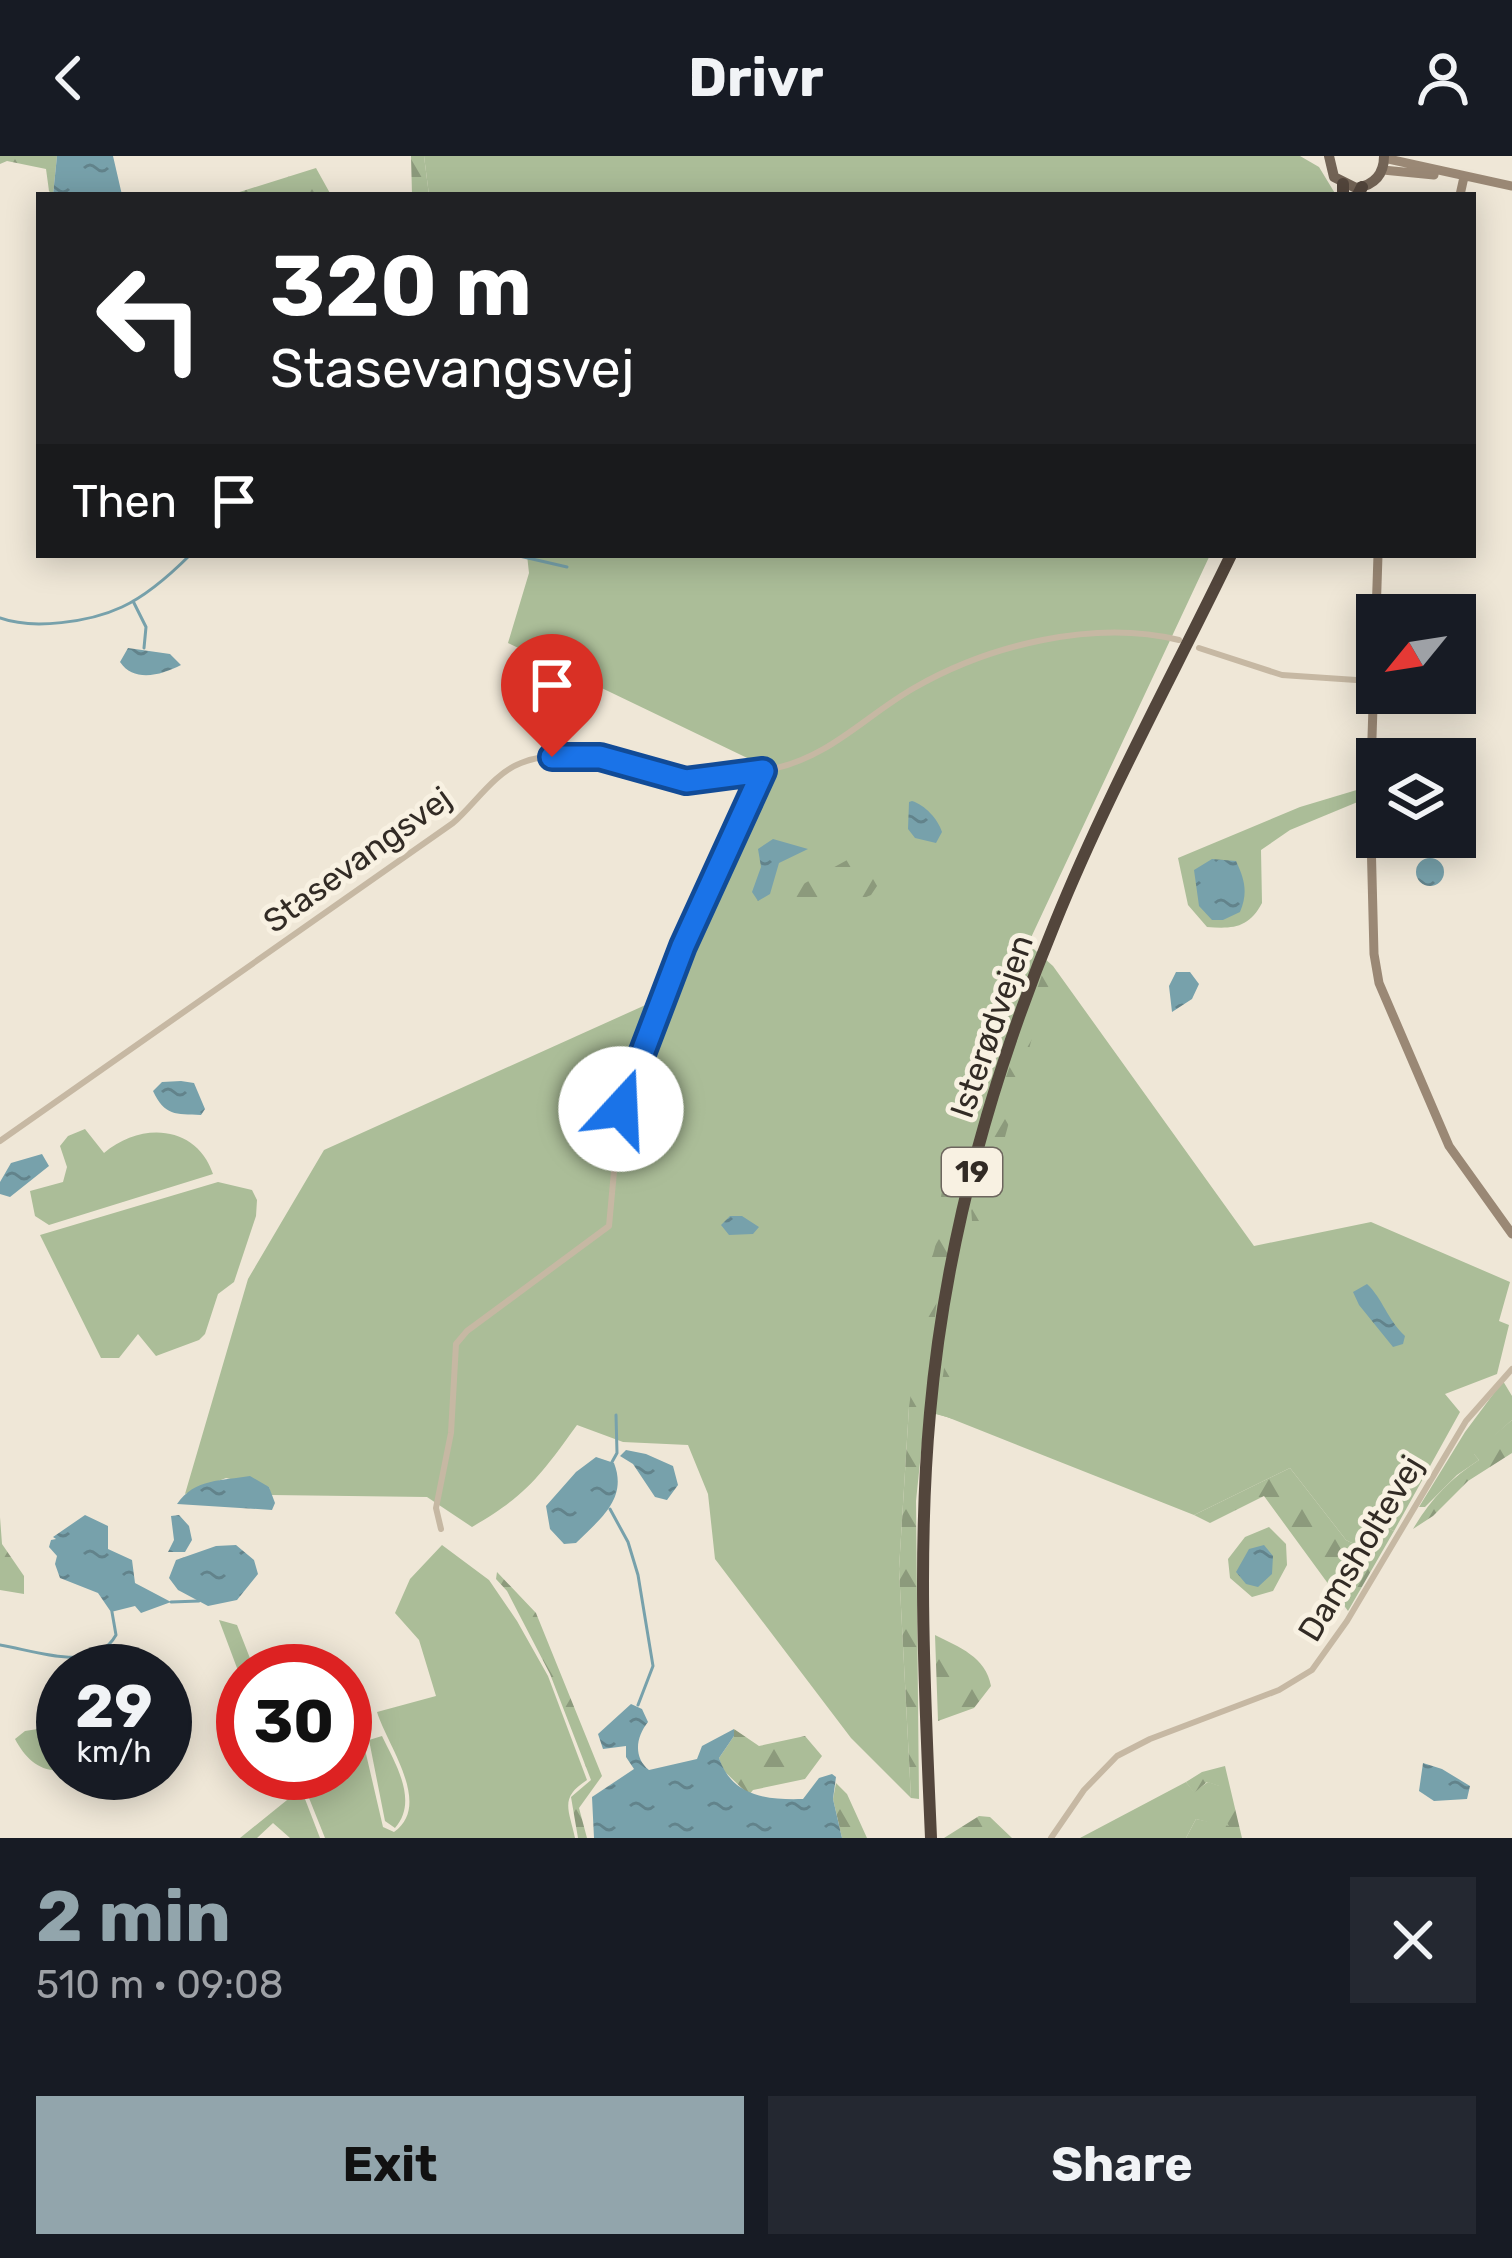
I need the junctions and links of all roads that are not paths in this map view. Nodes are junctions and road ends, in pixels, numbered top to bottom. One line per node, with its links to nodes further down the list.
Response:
1 (1314, 156): 3 (street)
2 (1412, 156): 5 (street)
3 (1329, 159): 7 (main road)
4 (1384, 161): 5 (street); 8 (main road)
5 (1460, 176): 6 (street); 9 (street)
6 (1512, 186)
7 (1343, 190): 8 (main road)
8 (1360, 191)
9 (1460, 192)
10 (1230, 558): 22 (highway, Isterødvejen / 19)
11 (1378, 558): 12 (street)
12 (1376, 594)
13 (1179, 640): 17 (street, Stasevangsvej)
14 (1199, 648): 15 (street)
15 (1356, 680)
16 (1371, 714): 19 (street)
17 (763, 771): 18 (street, Stasevangsvej); 21 (street)
18 (0, 1141)
19 (1512, 1234)
20 (1512, 1370): 23 (street, Damsholtevej)
21 (442, 1529)
22 (931, 1838)
23 (1051, 1838)

